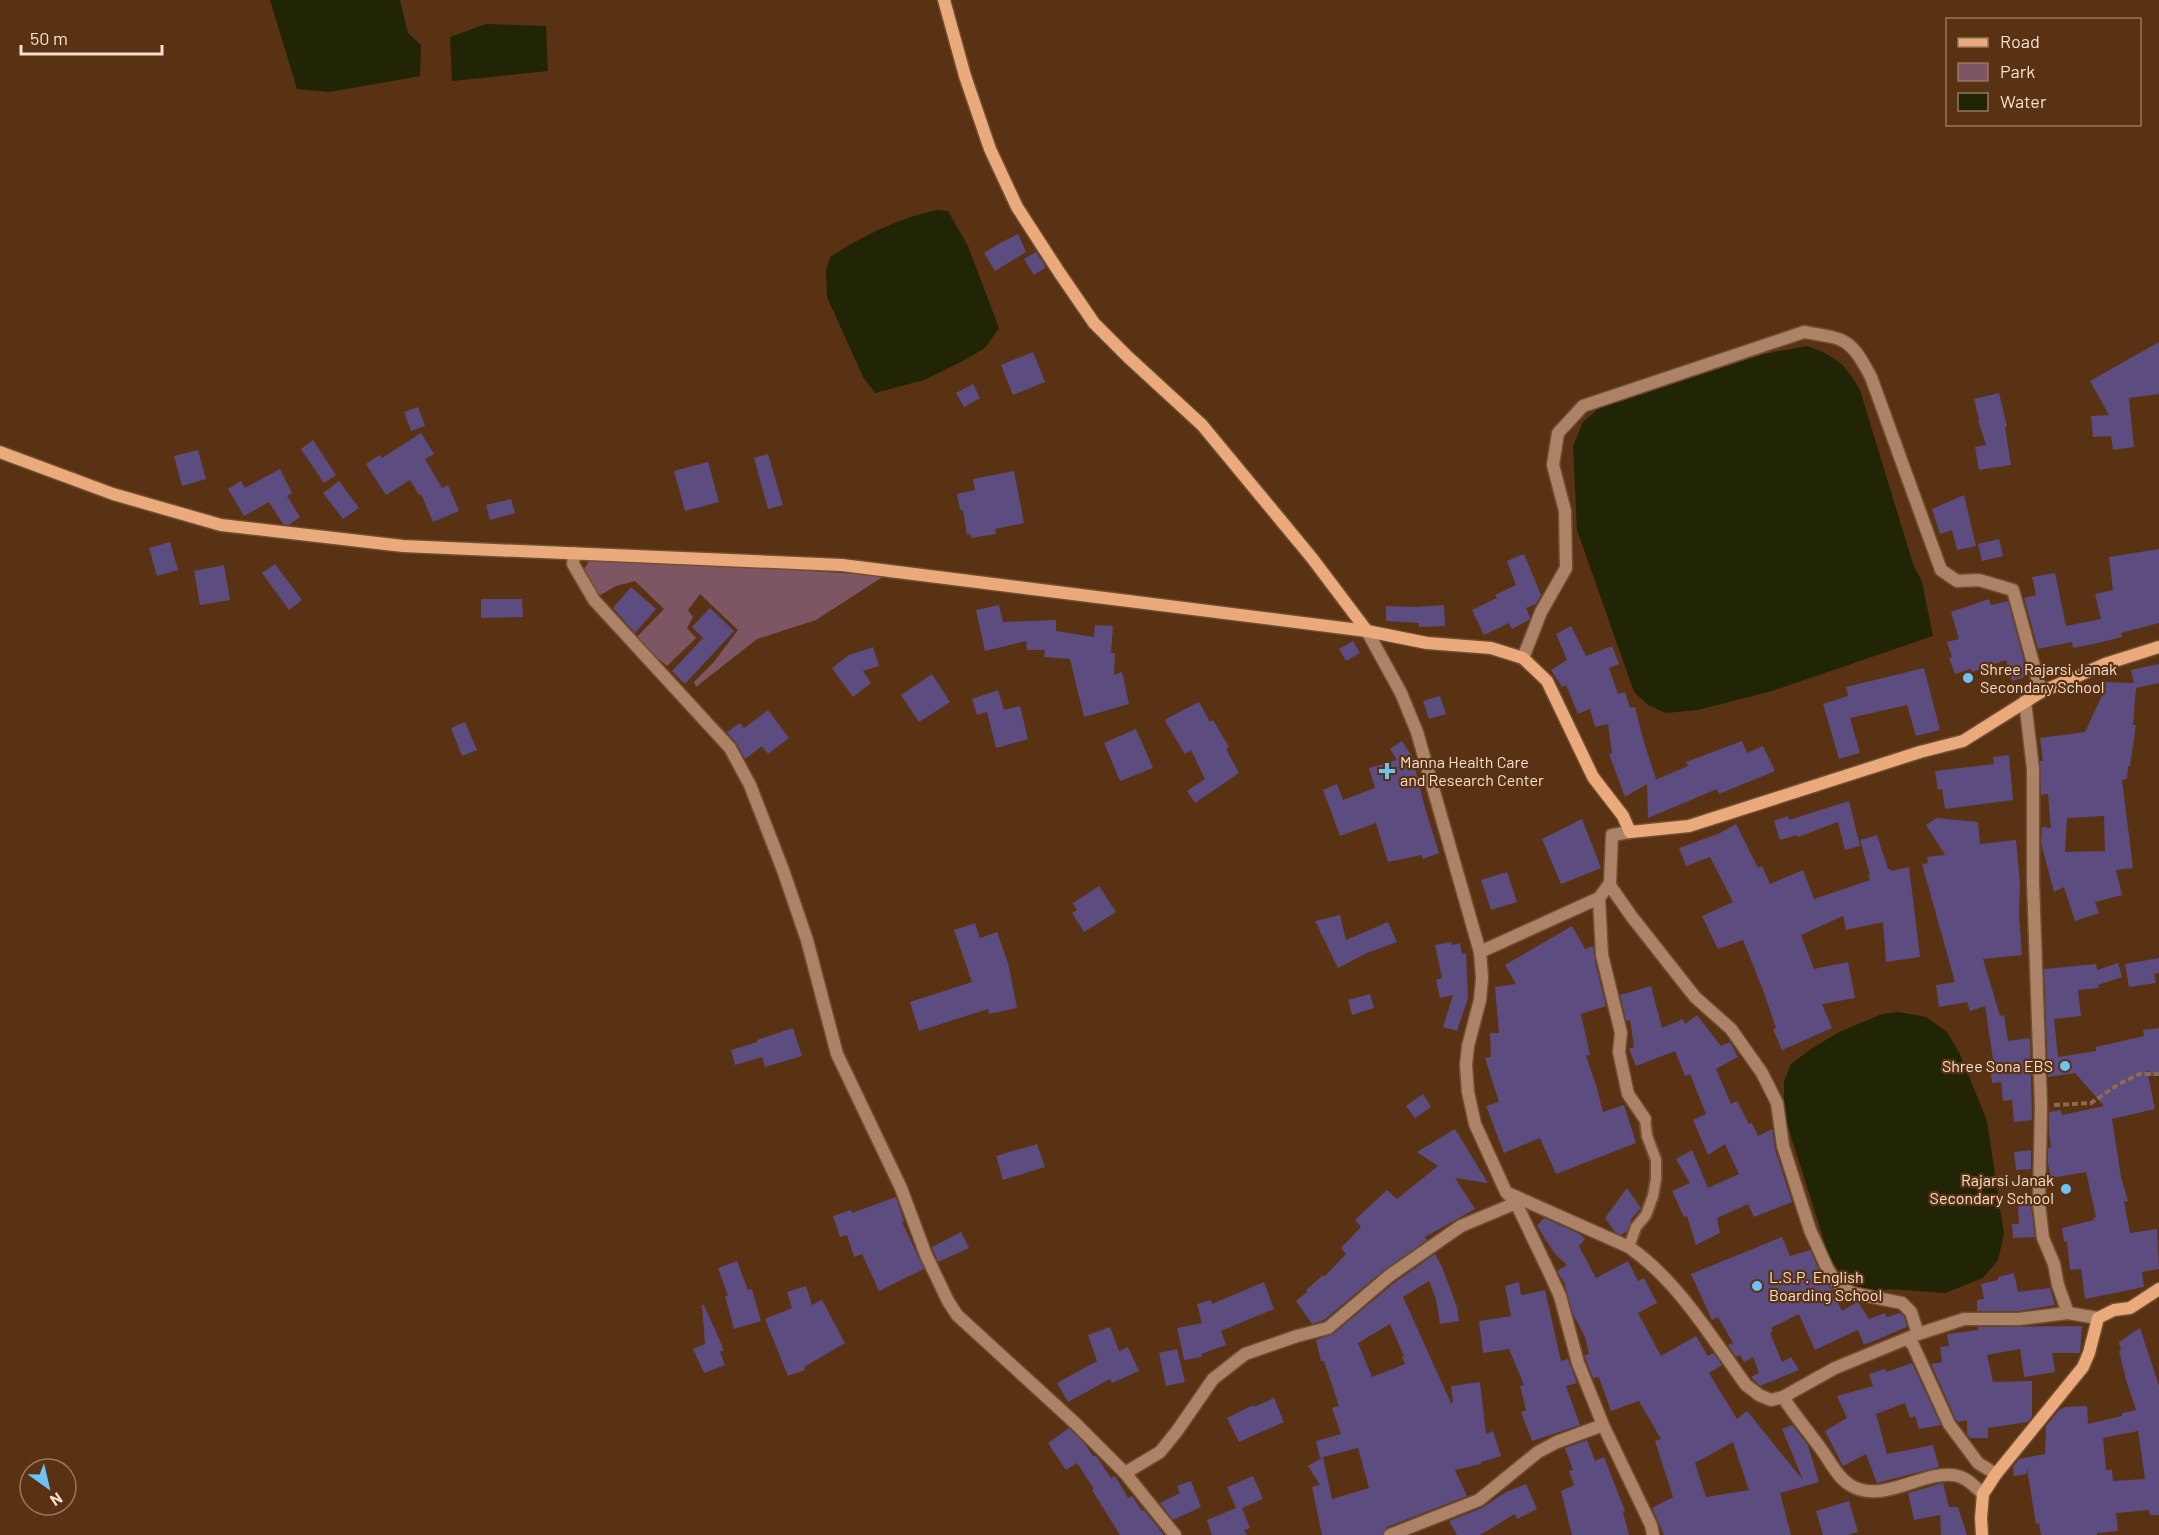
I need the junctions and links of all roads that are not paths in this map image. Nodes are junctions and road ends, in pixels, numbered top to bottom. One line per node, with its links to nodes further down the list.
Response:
1 (944, 0): 4 (main road)
2 (0, 452): 3 (main road)
3 (574, 553): 4 (main road); 23 (street)
4 (1367, 631): 6 (main road); 12 (street)
5 (2159, 646): 7 (main road)
6 (1523, 658): 7 (street); 9 (main road)
7 (2041, 693): 8 (main road)
8 (2025, 702): 9 (main road); 18 (street)
9 (1630, 832): 10 (street)
10 (1610, 883): 11 (street); 20 (street)
11 (1599, 898): 12 (street); 13 (street)
12 (1480, 952): 14 (street)
13 (1645, 1119): 16 (lane)
14 (1506, 1192): 15 (street); 16 (street)
15 (1516, 1203): 22 (street); 23 (street)
16 (1629, 1247): 21 (street)
17 (2159, 1289): 19 (main road)
18 (2068, 1313): 19 (street); 20 (street)
19 (2098, 1318): 24 (main road)
20 (1912, 1336): 21 (street); 24 (street)
21 (1783, 1397): 25 (street)
22 (1603, 1425): 27 (street); 28 (street)
23 (1125, 1473): 26 (street)
24 (1995, 1474): 25 (main road)
25 (1983, 1494): 29 (main road)
26 (1175, 1535)
27 (1390, 1535)
28 (1653, 1535)
29 (1982, 1535)

